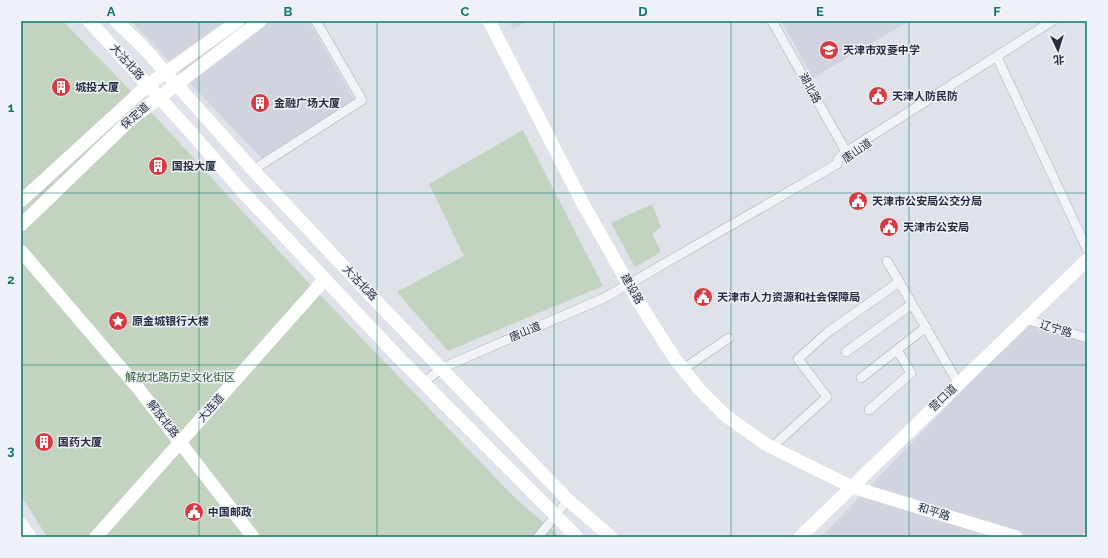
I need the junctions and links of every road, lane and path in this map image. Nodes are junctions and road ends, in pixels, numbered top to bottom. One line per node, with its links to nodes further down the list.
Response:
1 (89, 21): 14 (street, 大沽北路)
2 (116, 21): 10 (street, 大沽北路)
3 (238, 21): 12 (street, 保定道)
4 (260, 21): 13 (street, 保定道)
5 (316, 21): 19 (street)
6 (489, 21): 28 (street, 建设路)
7 (772, 21): 18 (street, 湖北路)
8 (1052, 21): 11 (street, 唐山道)
9 (1059, 21): 11 (street, 唐山道)
10 (142, 46): 12 (street, 大沽北路); 14 (street)
11 (998, 58): 18 (street, 唐山道); 22 (street)
12 (165, 71): 13 (street, 大沽北路); 14 (street, 保定道)
13 (176, 83): 14 (street, 保定道); 15 (street, 大沽北路)
14 (154, 90): 15 (street); 16 (street, 大沽北路); 17 (street, 保定道); 20 (street, 保定道)
15 (198, 109): 19 (street, 大沽北路)
16 (178, 118): 17 (street); 26 (street, 大沽北路)
17 (131, 119): 21 (street, 保定道)
18 (847, 154): 28 (street, 唐山道)
19 (253, 170): 36 (street, 大沽北路)
20 (21, 200)
21 (21, 225)
22 (1087, 249)
23 (21, 251): 42 (street, 解放北路)
24 (1087, 260): 30 (street, 营口道)
25 (887, 261): 27 (street)
26 (325, 279): 39 (street, 大沽北路); 42 (street, 大连道)
27 (899, 282): 29 (street); 43 (street)
28 (629, 284): 36 (street, 唐山道); 37 (street, 建设路)
29 (912, 304): 31 (street); 35 (street)
30 (1025, 320): 33 (street, 辽宁路); 40 (street, 营口道)
31 (926, 327): 34 (street); 40 (street)
32 (729, 338): 37 (street)
33 (1087, 338)
34 (897, 350): 38 (street); 41 (street)
35 (846, 352)
36 (442, 368): 39 (street, 唐山道); 45 (street, 大沽北路)
37 (683, 369): 43 (street, 建设路)
38 (861, 378)
39 (423, 383): 46 (street, 大沽北路)
40 (958, 383): 44 (street, 营口道)
41 (869, 410)
42 (181, 442): 49 (street, 大连道); 50 (street, 解放北路)
43 (772, 447): 44 (street, 建设路)
44 (852, 487): 54 (street, 营口道); 55 (street, 和平路)
45 (568, 500): 46 (street); 53 (street, 大沽北路)
46 (556, 516): 51 (street); 52 (street, 大沽北路)
47 (21, 524): 48 (street)
48 (30, 537)
49 (96, 537)
50 (253, 537)
51 (538, 537)
52 (578, 537)
53 (611, 537)
54 (800, 537)
55 (1016, 537)

